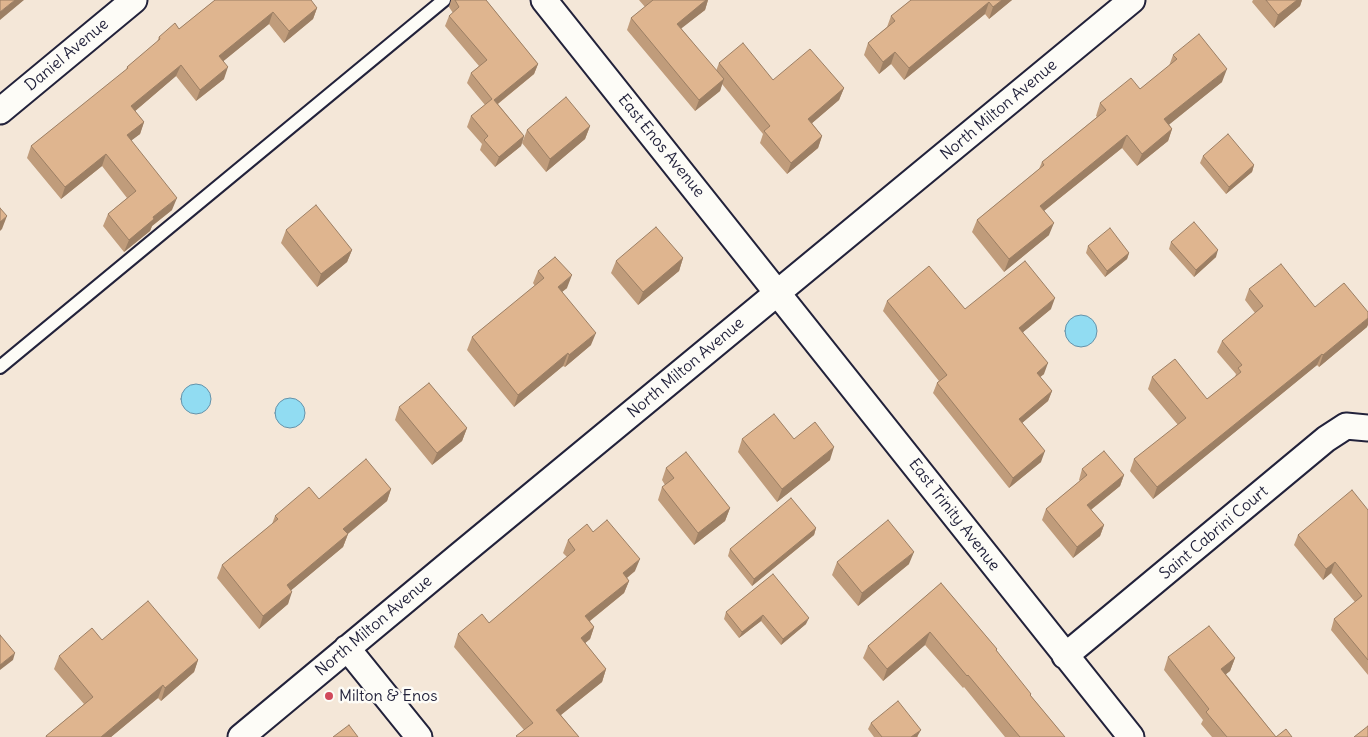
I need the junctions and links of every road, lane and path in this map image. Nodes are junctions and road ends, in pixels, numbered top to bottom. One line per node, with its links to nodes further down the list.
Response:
1 (134, 0): 5 (street, Daniel Avenue)
2 (444, 0): 7 (lane)
3 (544, 0): 6 (street, East Enos Avenue)
4 (1132, 0): 6 (street, North Milton Avenue)
5 (0, 110)
6 (777, 293): 9 (street, North Milton Avenue); 10 (street, East Trinity Avenue)
7 (0, 366)
8 (1368, 428): 10 (street, Saint Cabrini Court)
9 (347, 648): 11 (street, North Milton Avenue); 12 (street)
10 (1065, 656): 13 (street, East Trinity Avenue)
11 (241, 737)
12 (419, 737)
13 (1131, 737)

